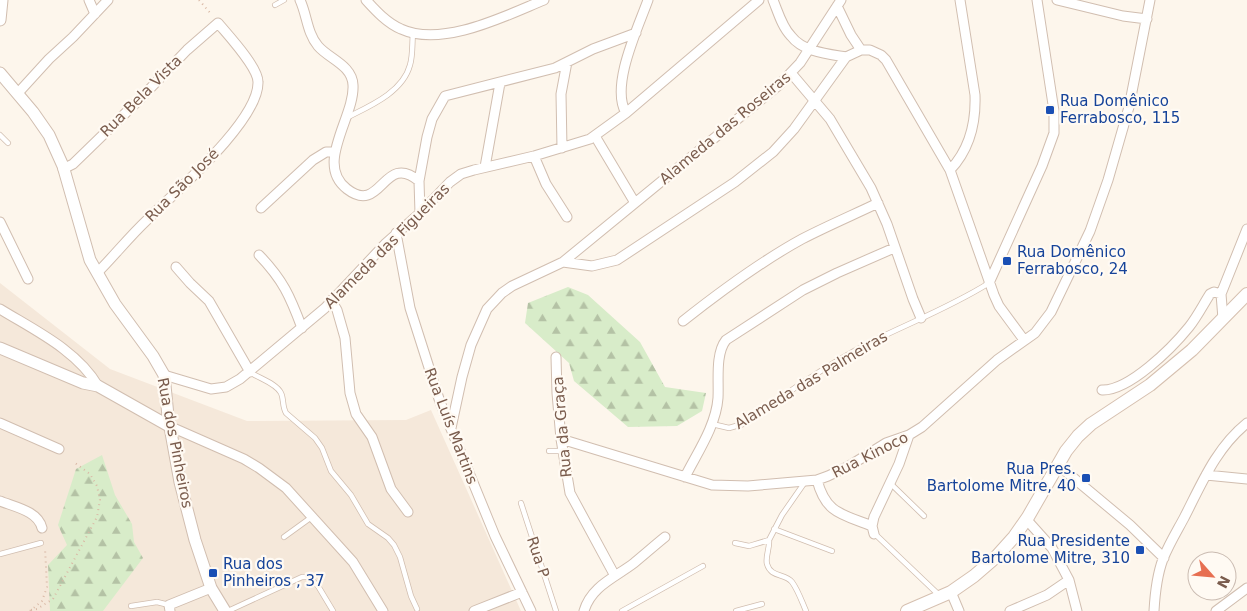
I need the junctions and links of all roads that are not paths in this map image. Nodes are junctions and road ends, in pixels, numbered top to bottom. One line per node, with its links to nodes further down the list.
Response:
1 (2, 0): 19 (street)
2 (89, 0): 17 (street)
3 (108, 0): 17 (street)
4 (284, 0): 16 (lane)
5 (300, 0): 33 (street)
6 (366, 0): 21 (street)
7 (544, 0): 21 (street)
8 (648, 0): 22 (street)
9 (758, 0): 32 (street, Alameda das Figueiras)
10 (773, 0): 23 (street)
11 (960, 0): 42 (street)
12 (1038, 0): 58 (street)
13 (1057, 0): 18 (street)
14 (1150, 0): 18 (street, Rua Kinoco)
15 (839, 3): 23 (street, Alameda das Roseiras); 24 (street)
16 (275, 5)
17 (95, 14): 30 (street)
18 (1147, 19): 67 (street, Rua Kinoco)
19 (0, 20)
20 (218, 22): 41 (street, Rua Bela Vista); 56 (street, Rua São José)
21 (413, 33): 33 (lane)
22 (636, 33): 26 (street); 32 (street)
23 (809, 48): 25 (street); 28 (street, Alameda das Roseiras)
24 (861, 50): 25 (street); 42 (street)
25 (846, 57): 31 (street)
26 (567, 62): 29 (street); 37 (street)
27 (0, 73): 30 (street, Rua dos Pinheiros)
28 (791, 73): 31 (street); 44 (street, Alameda das Roseiras)
29 (500, 83): 40 (street); 43 (street)
30 (18, 94): 41 (street, Rua dos Pinheiros)
31 (814, 100): 45 (street); 54 (street)
32 (626, 113): 35 (street, Alameda das Figueiras)
33 (346, 118): 38 (street)
34 (0, 135): 36 (lane)
35 (595, 136): 37 (street, Alameda das Figueiras); 44 (street)
36 (8, 143)
37 (562, 148): 39 (street, Alameda das Figueiras)
38 (335, 152): 43 (street); 46 (street)
39 (534, 156): 40 (street, Alameda das Figueiras); 48 (street)
40 (485, 167): 47 (street, Alameda das Figueiras)
41 (63, 169): 56 (street, Rua dos Pinheiros)
42 (950, 170): 58 (street)
43 (419, 181): 47 (street)
44 (635, 203): 54 (street, Alameda das Roseiras)
45 (878, 204): 52 (street); 65 (street)
46 (261, 208)
47 (420, 212): 51 (street, Alameda das Figueiras)
48 (567, 217)
49 (0, 222): 57 (street)
50 (1247, 229): 59 (street)
51 (396, 233): 61 (street, Alameda das Figueiras); 78 (street, Rua Luís Martins)
52 (894, 248): 63 (street); 76 (street)
53 (260, 255): 66 (street)
54 (563, 262): 78 (street, Alameda das Roseiras)
55 (176, 267): 70 (street)
56 (97, 273): 71 (street, Rua dos Pinheiros)
57 (28, 279)
58 (989, 283): 63 (lane, Alameda das Palmeiras); 67 (street)
59 (1221, 294): 64 (street); 73 (street)
60 (1247, 294): 64 (main road)
61 (332, 300): 66 (street, Alameda das Figueiras); 93 (street)
62 (0, 309): 72 (street)
63 (921, 318): 76 (lane, Alameda das Palmeiras)
64 (1223, 319): 84 (main road)
65 (683, 321)
66 (302, 328): 70 (street, Alameda das Figueiras)
67 (1024, 340): 79 (street, Rua Kinoco)
68 (0, 348): 72 (street)
69 (556, 357): 80 (street, Rua da Graça)
70 (250, 372): 71 (street, Alameda das Figueiras); 118 (lane)
71 (164, 375): 77 (street, Rua dos Pinheiros)
72 (98, 386): 77 (street)
73 (1102, 390)
74 (0, 423): 81 (street)
75 (1247, 423): 85 (street)
76 (712, 424): 86 (street)
77 (169, 426): 94 (street); 111 (street, Rua dos Pinheiros)
78 (451, 428): 113 (street, Rua Luís Martins)
79 (909, 435): 88 (street, Rua Kinoco); 90 (street)
80 (560, 439): 83 (street, Rua da Graça); 86 (street, Rua Kinoco)
81 (60, 449)
82 (549, 451): 83 (lane)
83 (562, 451): 109 (street, Rua da Graça)
84 (1058, 465): 96 (main road); 107 (street)
85 (1206, 475): 87 (street); 107 (street)
86 (685, 477): 89 (street, Rua Kinoco)
87 (1247, 479)
88 (817, 480): 89 (street, Rua Kinoco); 99 (street)
89 (806, 482): 98 (lane)
90 (890, 483): 95 (lane); 99 (street)
91 (0, 501): 97 (street)
92 (521, 503): 125 (lane, Rua P)
93 (408, 512)
94 (313, 516): 101 (lane); 122 (street)
95 (924, 516)
96 (1026, 519): 110 (street); 114 (main road)
97 (42, 528)
98 (774, 529): 102 (lane); 105 (lane)
99 (873, 530): 114 (lane)
100 (665, 536): 109 (street)
101 (284, 537)
102 (769, 540): 104 (lane); 129 (lane)
103 (41, 543): 106 (lane)
104 (735, 543)
105 (832, 551)
106 (0, 554)
107 (1164, 558): 133 (street)
108 (702, 566): 127 (lane)
109 (615, 576): 126 (street)
110 (1069, 580): 131 (street); 132 (street)
111 (212, 588): 117 (street); 120 (street, Rua dos Pinheiros)
112 (1247, 588): 134 (street)
113 (522, 592): 123 (street); 124 (street, Rua Luís Martins)
114 (946, 594): 119 (main road); 130 (street)
115 (762, 604): 128 (lane)
116 (131, 606): 117 (lane)
117 (170, 608)
118 (417, 609)
119 (909, 610)
120 (226, 611): 121 (lane)
121 (333, 611)
122 (383, 611)
123 (474, 611)
124 (531, 611)
125 (556, 611)
126 (584, 611)
127 (622, 611)
128 (736, 611)
129 (806, 611)
130 (959, 611)
131 (1010, 611)
132 (1077, 611)
133 (1154, 611)
134 (1216, 611)

